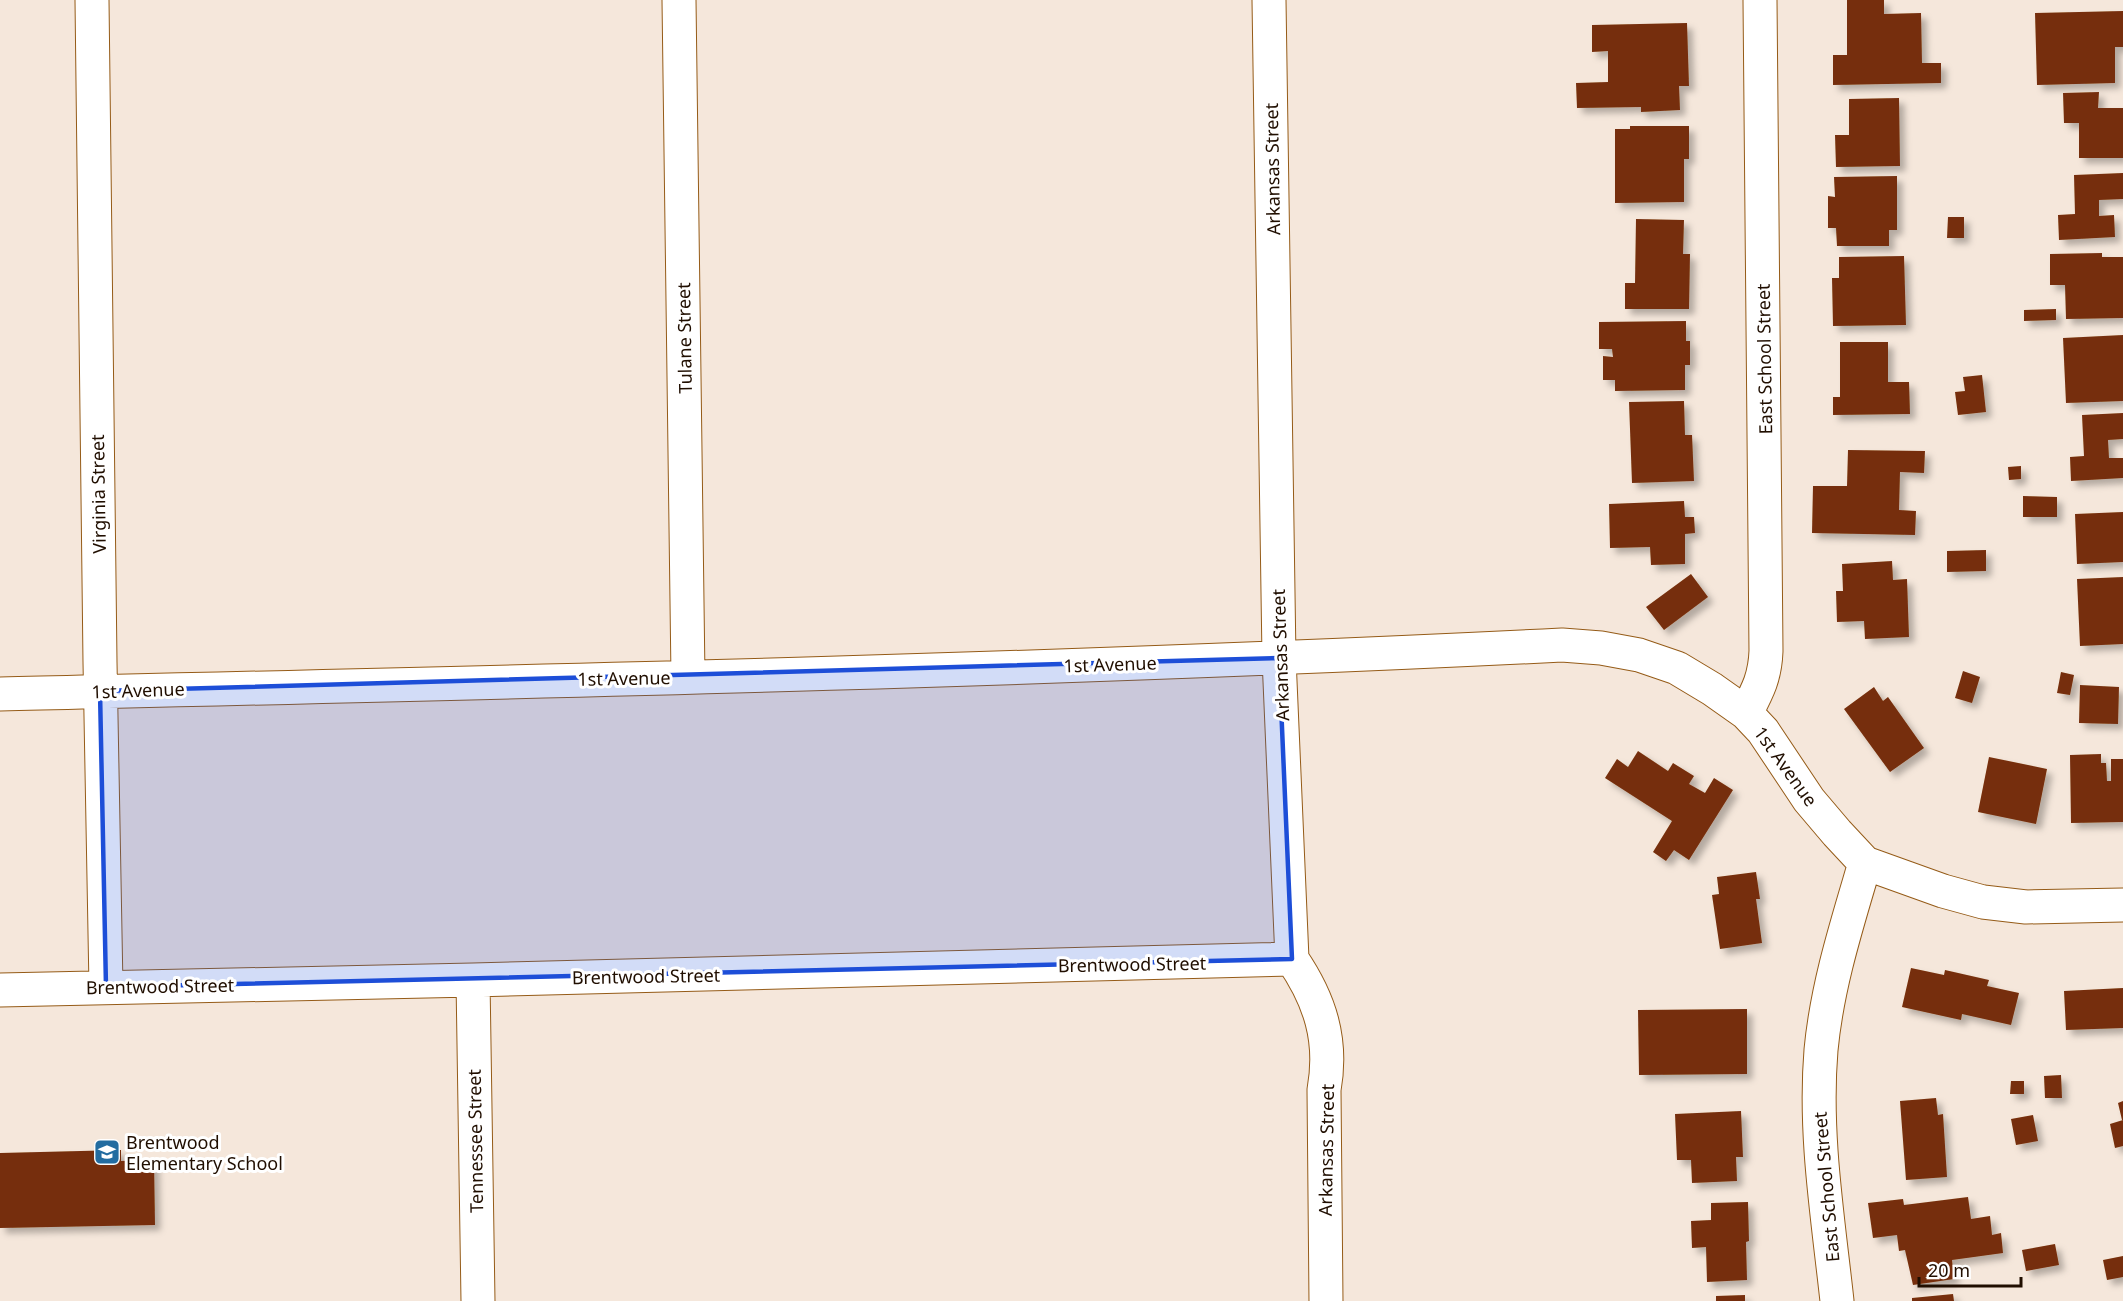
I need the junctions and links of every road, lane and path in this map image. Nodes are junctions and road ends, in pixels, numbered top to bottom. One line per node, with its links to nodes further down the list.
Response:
1 (92, 0): 7 (street, Virginia Street)
2 (679, 0): 6 (street, Tulane Street)
3 (1269, 0): 5 (street, Arkansas Street)
4 (1760, 0): 9 (street, East School Street)
5 (1279, 658): 6 (street, 1st Avenue); 9 (street, 1st Avenue); 12 (street, Arkansas Street)
6 (688, 677): 7 (street, 1st Avenue)
7 (100, 692): 8 (street, 1st Avenue); 14 (street, Virginia Street)
8 (0, 694)
9 (1746, 713): 10 (street, 1st Avenue)
10 (1865, 863): 11 (street, 1st Avenue); 18 (street, East School Street)
11 (2123, 905)
12 (1292, 959): 13 (street, Brentwood Street); 17 (street, Arkansas Street)
13 (473, 980): 14 (street, Brentwood Street); 16 (street, Tennessee Street)
14 (106, 987): 15 (street, Brentwood Street)
15 (0, 990)
16 (478, 1301)
17 (1326, 1301)
18 (1837, 1301)

